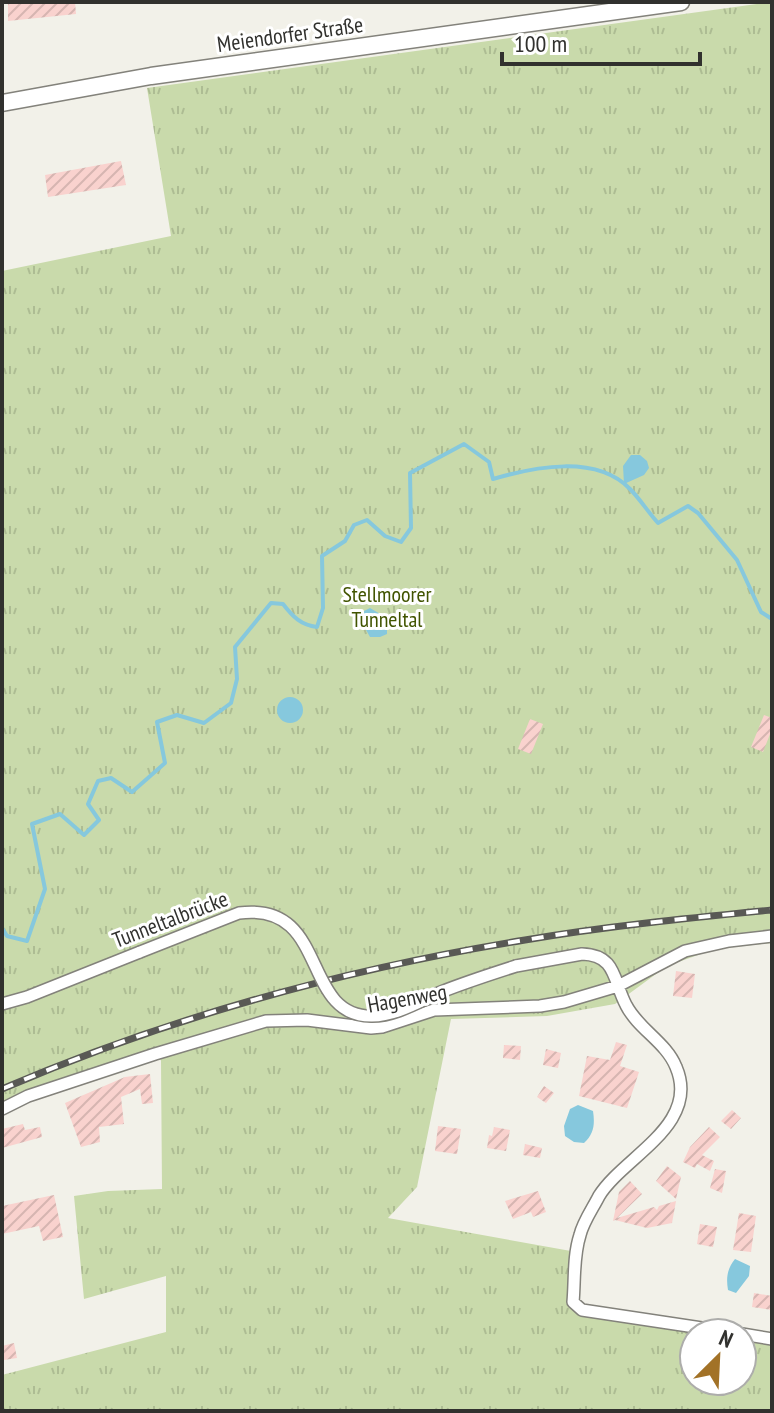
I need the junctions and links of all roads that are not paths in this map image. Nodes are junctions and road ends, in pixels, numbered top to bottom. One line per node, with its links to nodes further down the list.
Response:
1 (681, 2): 2 (main road, Meiendorfer Straße)
2 (2, 103)
3 (772, 936): 4 (street, Hagenweg)
4 (618, 986): 5 (street, Tunneltalbrücke, bridge); 6 (street, Hagenweg); 7 (street, Tunneltalbrücke)
5 (2, 1004)
6 (2, 1109)
7 (678, 1324)

